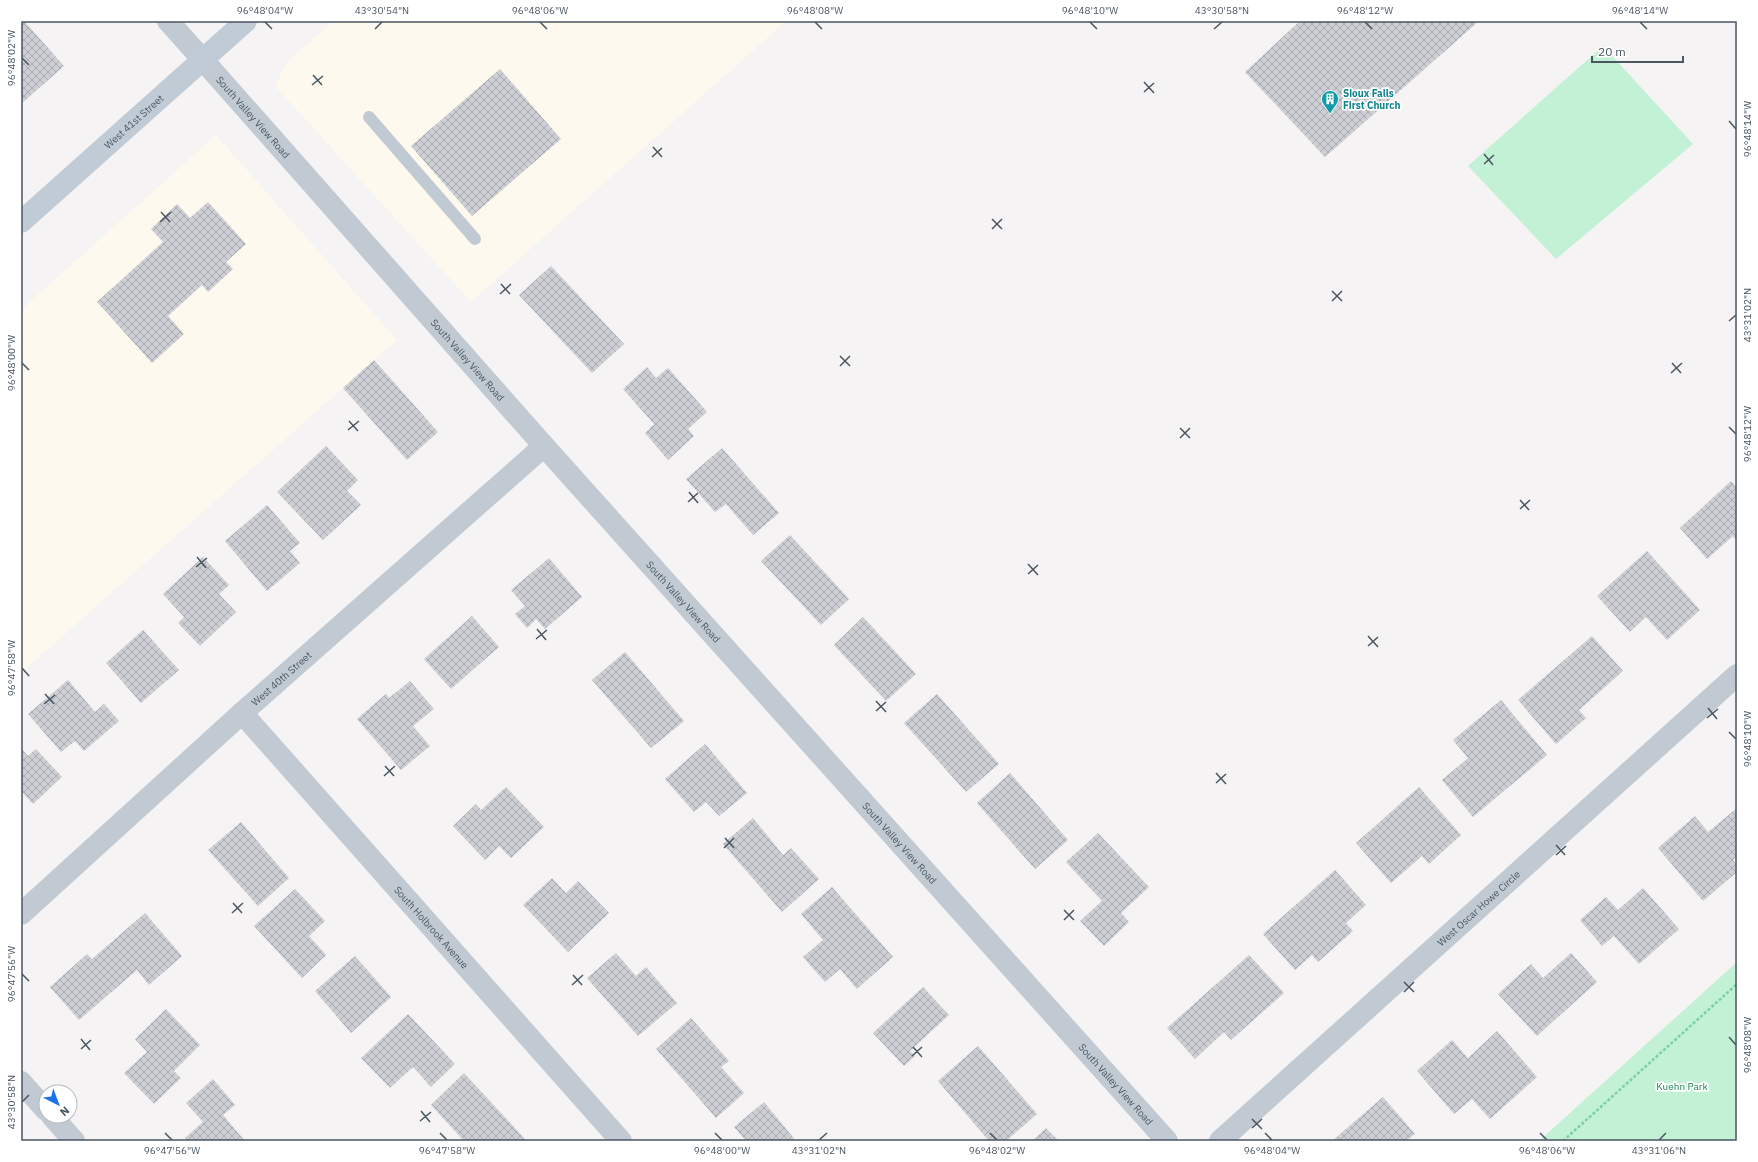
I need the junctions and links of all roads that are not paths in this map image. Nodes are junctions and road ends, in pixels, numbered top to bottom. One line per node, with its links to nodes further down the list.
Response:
1 (168, 21): 3 (street)
2 (246, 21): 3 (main road, West 41st Street)
3 (203, 60): 5 (main road, West 41st Street); 7 (street, South Valley View Road)
4 (369, 117): 6 (lane)
5 (21, 222)
6 (475, 239)
7 (544, 446): 9 (street, West 40th Street); 16 (street, South Valley View Road)
8 (1737, 675): 17 (street, West Oscar Howe Circle)
9 (242, 714): 10 (street, West 40th Street); 15 (street, South Holbrook Avenue)
10 (21, 914)
11 (21, 1082): 12 (street)
12 (38, 1101)
13 (59, 1124): 14 (street)
14 (74, 1141)
15 (621, 1141)
16 (1167, 1141)
17 (1220, 1141)

